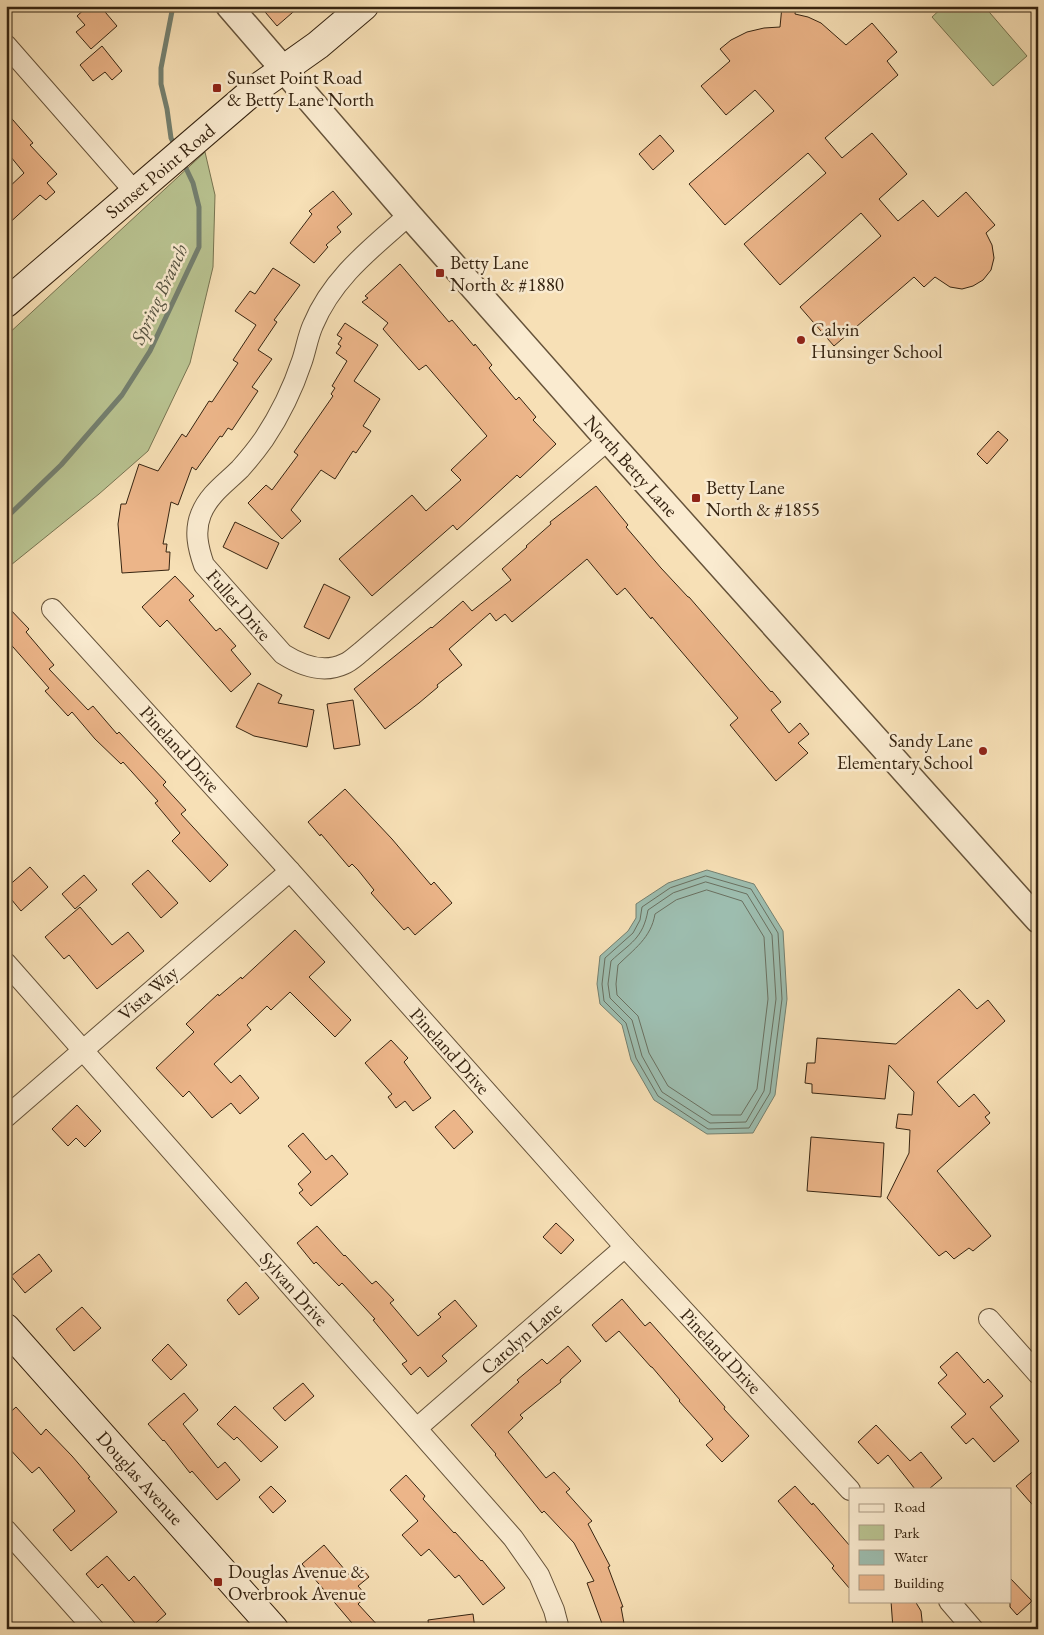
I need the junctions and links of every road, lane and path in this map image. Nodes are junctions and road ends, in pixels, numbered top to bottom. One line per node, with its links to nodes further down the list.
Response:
1 (229, 6): 4 (street, North Betty Lane)
2 (364, 6): 4 (main road, Sunset Point Road)
3 (6, 45): 5 (street)
4 (285, 70): 5 (main road, Sunset Point Road); 6 (street, North Betty Lane)
5 (145, 184): 7 (main road, Sunset Point Road)
6 (409, 215): 8 (street, North Betty Lane); 8 (street, Fuller Drive)
7 (6, 303)
8 (608, 440): 11 (street, North Betty Lane)
9 (52, 609): 10 (street, Pineland Drive)
10 (290, 871): 13 (street, Vista Way); 15 (street, Pineland Drive)
11 (1038, 920)
12 (6, 963): 13 (street, Sylvan Drive)
13 (82, 1050): 14 (street, Vista Way); 19 (street, Sylvan Drive)
14 (6, 1117)
15 (625, 1247): 19 (street, Carolyn Lane); 20 (street, Pineland Drive)
16 (989, 1319): 18 (street)
17 (6, 1328): 24 (main road, Douglas Avenue)
18 (1038, 1374)
19 (417, 1428): 25 (street, Sylvan Drive)
20 (849, 1489)
21 (6, 1530): 23 (street)
22 (949, 1602): 26 (street)
23 (94, 1629)
24 (274, 1629)
25 (559, 1629)
26 (973, 1629)

